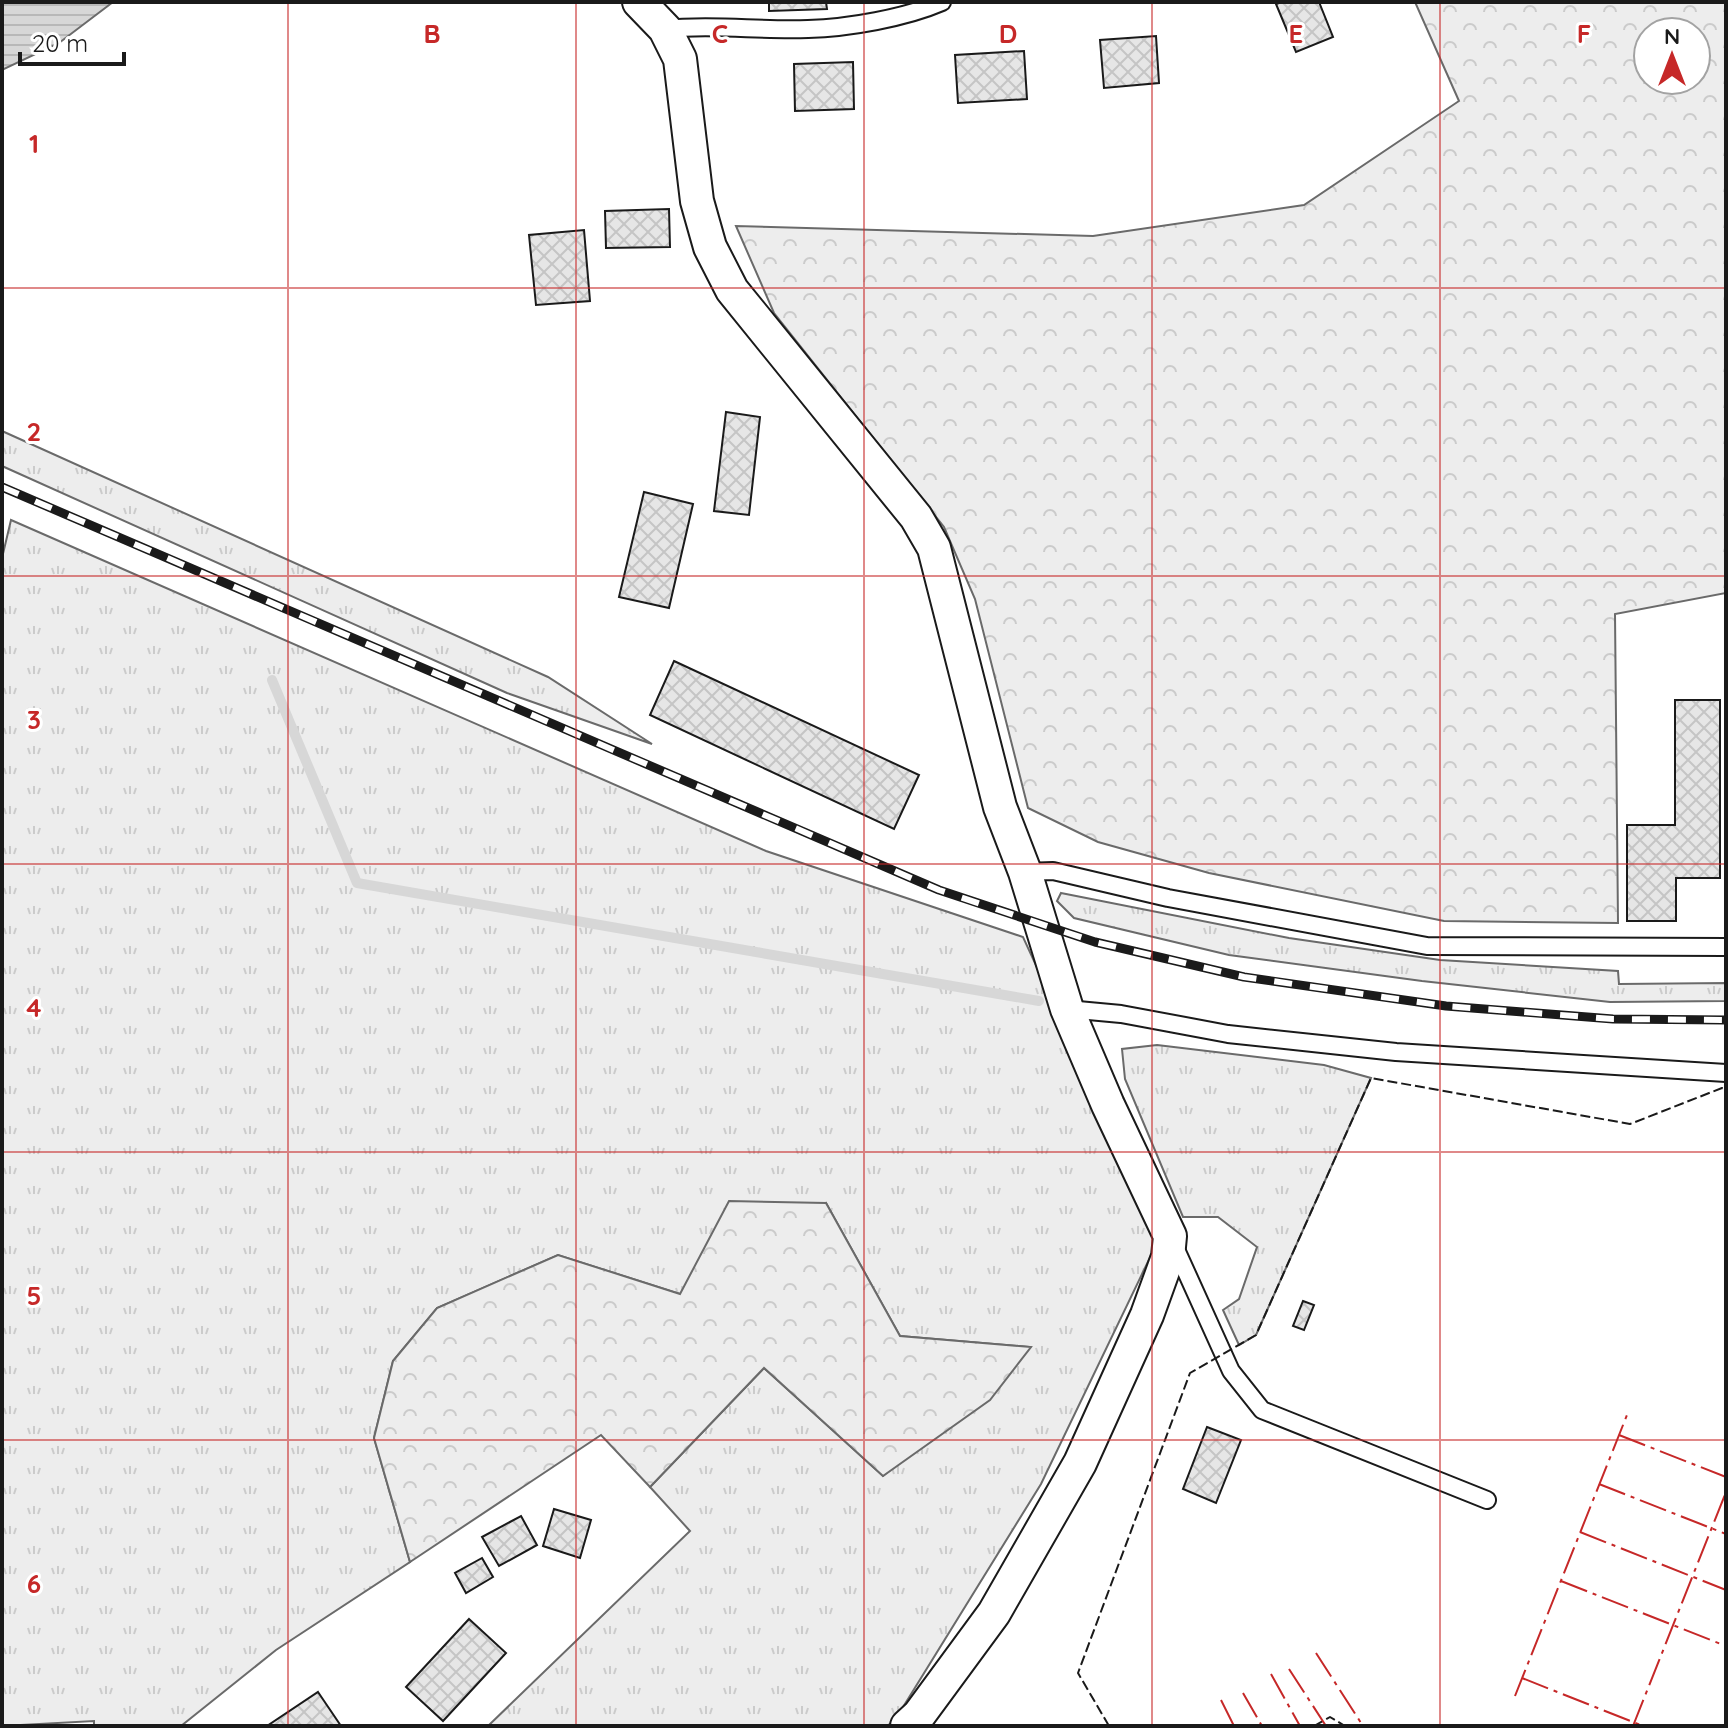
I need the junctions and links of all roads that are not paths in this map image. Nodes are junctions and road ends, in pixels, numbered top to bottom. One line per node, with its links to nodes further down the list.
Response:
1 (639, 2): 3 (street)
2 (942, 2): 3 (lane)
3 (665, 29): 4 (street)
4 (1025, 872): 5 (lane); 6 (street)
5 (1726, 947)
6 (1067, 1009): 7 (lane); 8 (street)
7 (1726, 1073)
8 (1170, 1236): 9 (lane); 10 (street)
9 (1487, 1500)
10 (907, 1726)

